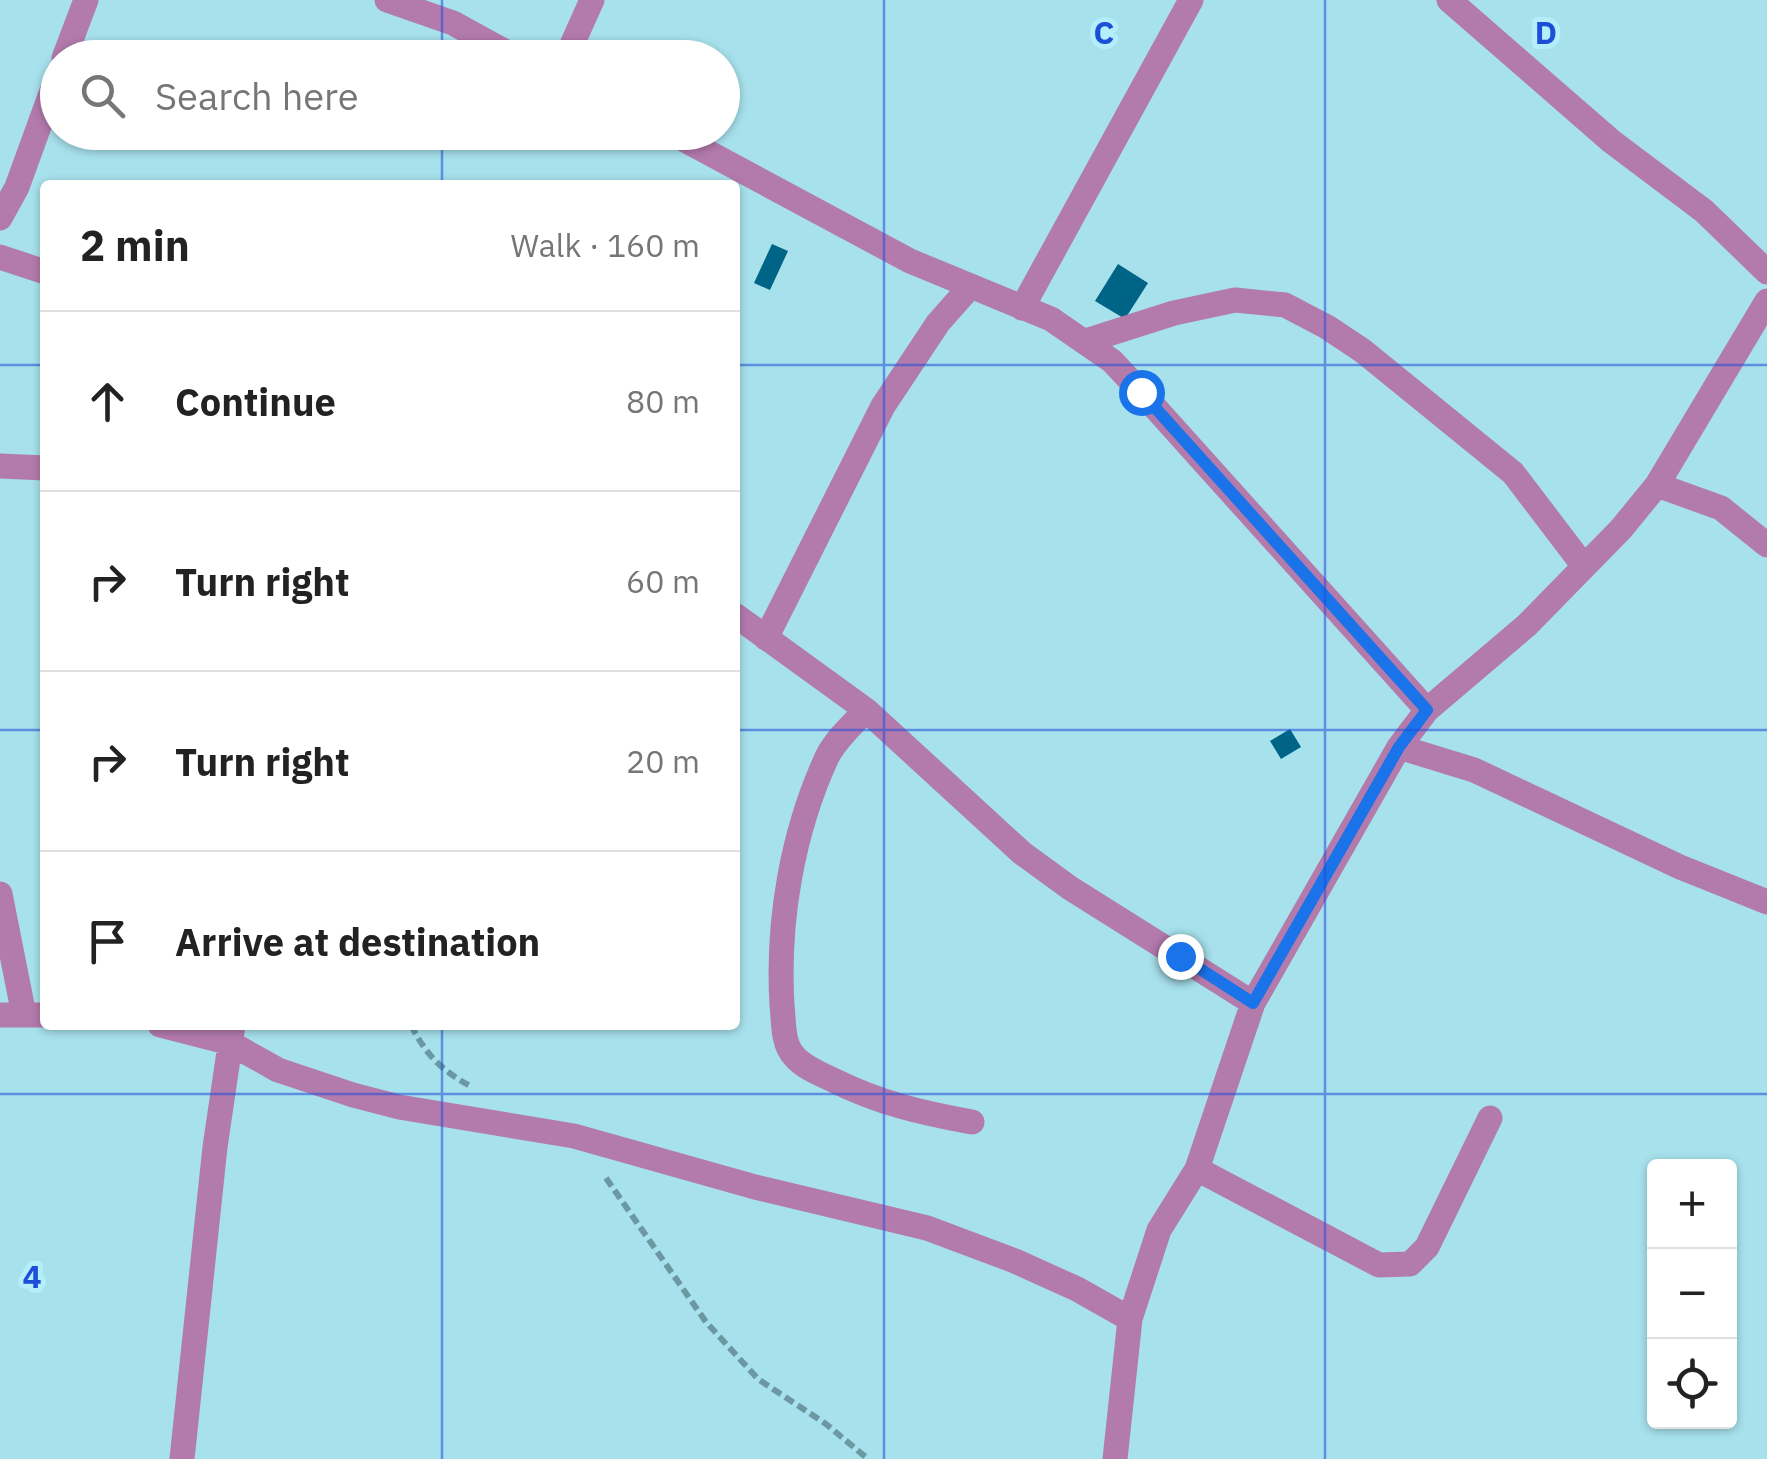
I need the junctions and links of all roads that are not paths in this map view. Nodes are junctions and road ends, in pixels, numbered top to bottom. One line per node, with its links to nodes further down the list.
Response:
1 (86, 0): 6 (street)
2 (388, 0): 7 (street)
3 (592, 0): 8 (street)
4 (1191, 0): 17 (street)
5 (1449, 0): 14 (street)
6 (71, 40)
7 (484, 40)
8 (574, 40)
9 (40, 124): 11 (street)
10 (706, 150): 15 (street)
11 (0, 218)
12 (0, 257): 13 (street)
13 (40, 270)
14 (1767, 272)
15 (969, 288): 17 (street); 25 (street)
16 (1767, 301): 21 (street)
17 (1022, 308): 18 (street)
18 (1086, 340): 23 (street); 27 (street)
19 (0, 466): 20 (street)
20 (40, 468)
21 (1656, 486): 22 (street); 23 (street)
22 (1767, 545)
23 (1583, 565): 27 (street)
24 (740, 619): 25 (street)
25 (766, 638): 26 (street)
26 (866, 710): 31 (street); 36 (street)
27 (1427, 710): 28 (street)
28 (1399, 747): 30 (street); 31 (street)
29 (0, 894): 32 (street)
30 (1767, 902)
31 (1253, 1003): 37 (street)
32 (23, 1015)
33 (200, 1030): 34 (street)
34 (232, 1034): 38 (street); 39 (street)
35 (1490, 1118): 37 (street)
36 (972, 1122)
37 (1197, 1169): 38 (street)
38 (1130, 1319): 40 (street)
39 (182, 1459)
40 (1115, 1459)

